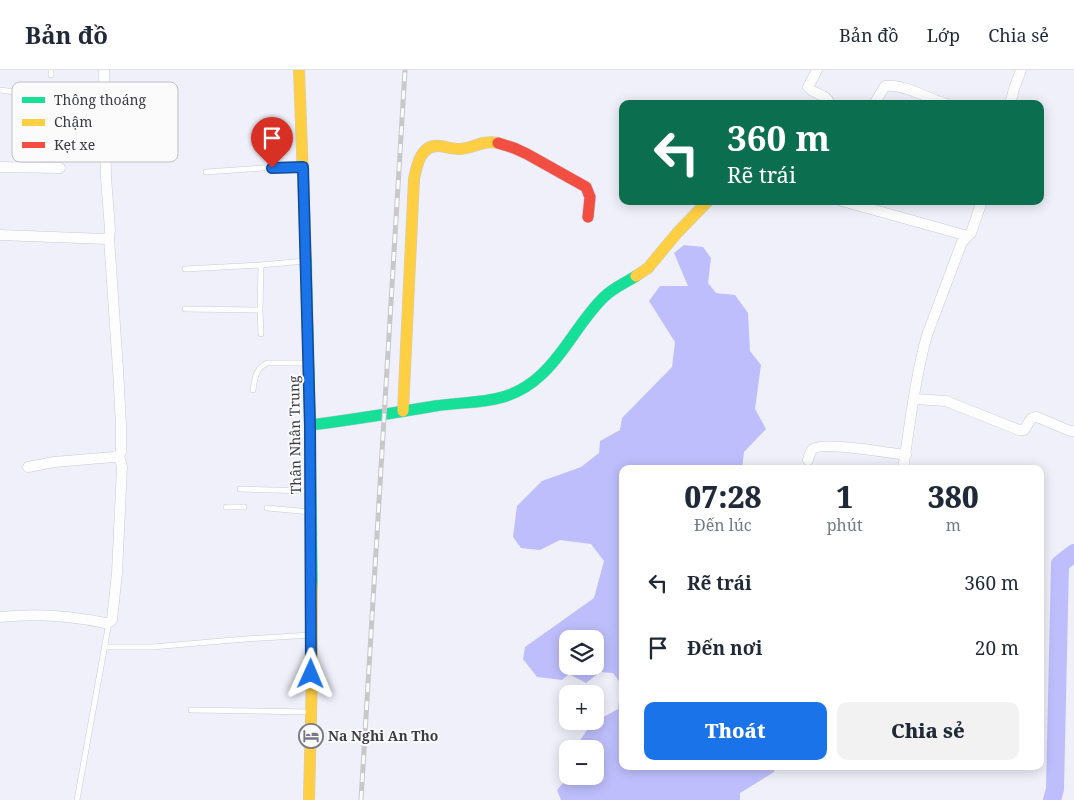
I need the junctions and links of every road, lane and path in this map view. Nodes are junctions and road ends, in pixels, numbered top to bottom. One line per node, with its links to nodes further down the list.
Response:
1 (299, 70): 10 (street, Thân Nhân Trung)
2 (817, 70): 4 (street)
3 (1021, 70): 7 (street)
4 (828, 100)
5 (876, 100): 6 (street)
6 (933, 100)
7 (1011, 100)
8 (106, 162): 21 (street)
9 (0, 167): 11 (street)
10 (303, 167): 13 (lane); 22 (street, Thân Nhân Trung)
11 (60, 168)
12 (263, 168): 14 (lane)
13 (272, 168)
14 (206, 172)
15 (704, 205): 31 (street)
16 (856, 205): 20 (street)
17 (981, 205): 20 (street)
18 (588, 217): 31 (street)
19 (0, 234): 21 (street)
20 (968, 236): 30 (street)
21 (108, 238): 34 (street)
22 (306, 261): 23 (lane); 28 (street, Thân Nhân Trung)
23 (261, 265): 24 (lane); 26 (lane)
24 (185, 269)
25 (185, 309): 26 (lane)
26 (260, 310): 27 (lane)
27 (261, 334)
28 (309, 363): 29 (lane); 32 (street, Thân Nhân Trung)
29 (253, 390)
30 (914, 398): 33 (street); 35 (street)
31 (403, 411): 32 (street)
32 (310, 426): 40 (street, Thân Nhân Trung)
33 (1074, 431)
34 (119, 455): 38 (street); 46 (street)
35 (906, 455): 36 (street); 37 (street)
36 (808, 460)
37 (904, 465)
38 (28, 467)
39 (240, 489): 40 (lane)
40 (311, 491): 44 (street, Thân Nhân Trung)
41 (226, 507): 42 (lane)
42 (244, 507)
43 (267, 508): 44 (lane)
44 (311, 512): 47 (street, Thân Nhân Trung)
45 (0, 617): 46 (street)
46 (109, 622): 48 (lane)
47 (312, 635): 48 (lane); 50 (street, Thân Nhân Trung)
48 (105, 648): 51 (lane)
49 (191, 710): 50 (lane)
50 (310, 712): 52 (street, Thân Nhân Trung)
51 (77, 800)
52 (308, 800)

